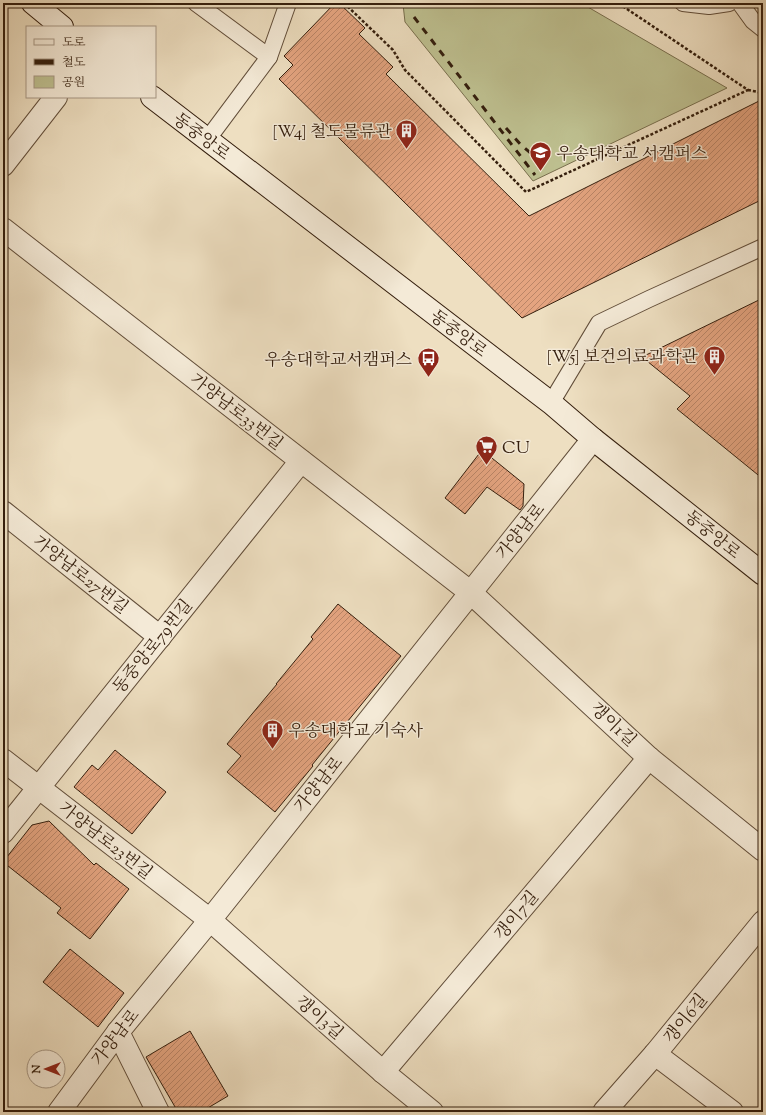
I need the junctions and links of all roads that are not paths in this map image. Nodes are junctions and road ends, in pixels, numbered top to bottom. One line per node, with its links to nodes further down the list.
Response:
1 (33, 3): 7 (street)
2 (196, 3): 9 (lane)
3 (288, 3): 9 (lane)
4 (683, 3): 5 (lane)
5 (729, 3)
6 (740, 3): 8 (lane)
7 (61, 26)
8 (763, 29)
9 (269, 57): 12 (lane)
10 (55, 98): 13 (street)
11 (153, 98): 12 (street, 동중앙로)
12 (207, 140): 16 (street, 동중앙로)
13 (3, 165)
14 (3, 230): 18 (street, 가양남로33번길)
15 (763, 247): 16 (lane)
16 (551, 403): 17 (street, 동중앙로)
17 (593, 438): 20 (street, 동중앙로); 21 (street, 가양남로)
18 (301, 461): 21 (street, 가양남로33번길); 22 (street, 동중앙로79번길)
19 (3, 512): 22 (street, 가양남로27번길)
20 (763, 574)
21 (470, 592): 23 (street, 갱이1길); 28 (street, 가양남로)
22 (160, 637): 25 (street, 동중앙로79번길)
23 (649, 758): 27 (street, 갱이1길); 32 (street, 갱이7길)
24 (3, 760): 25 (street, 가양남로23번길)
25 (39, 788): 26 (street, 동중앙로79번길); 28 (street, 가양남로23번길)
26 (3, 832)
27 (763, 850)
28 (210, 920): 30 (street, 가양남로); 32 (street, 갱이3길)
29 (763, 922): 31 (street, 갱이6길)
30 (118, 1032): 33 (street, 가양남로); 34 (street)
31 (655, 1054): 36 (street, 갱이6길); 37 (street)
32 (383, 1072): 35 (street, 갱이3길)
33 (59, 1112)
34 (158, 1112)
35 (432, 1112)
36 (604, 1112)
37 (732, 1112)

